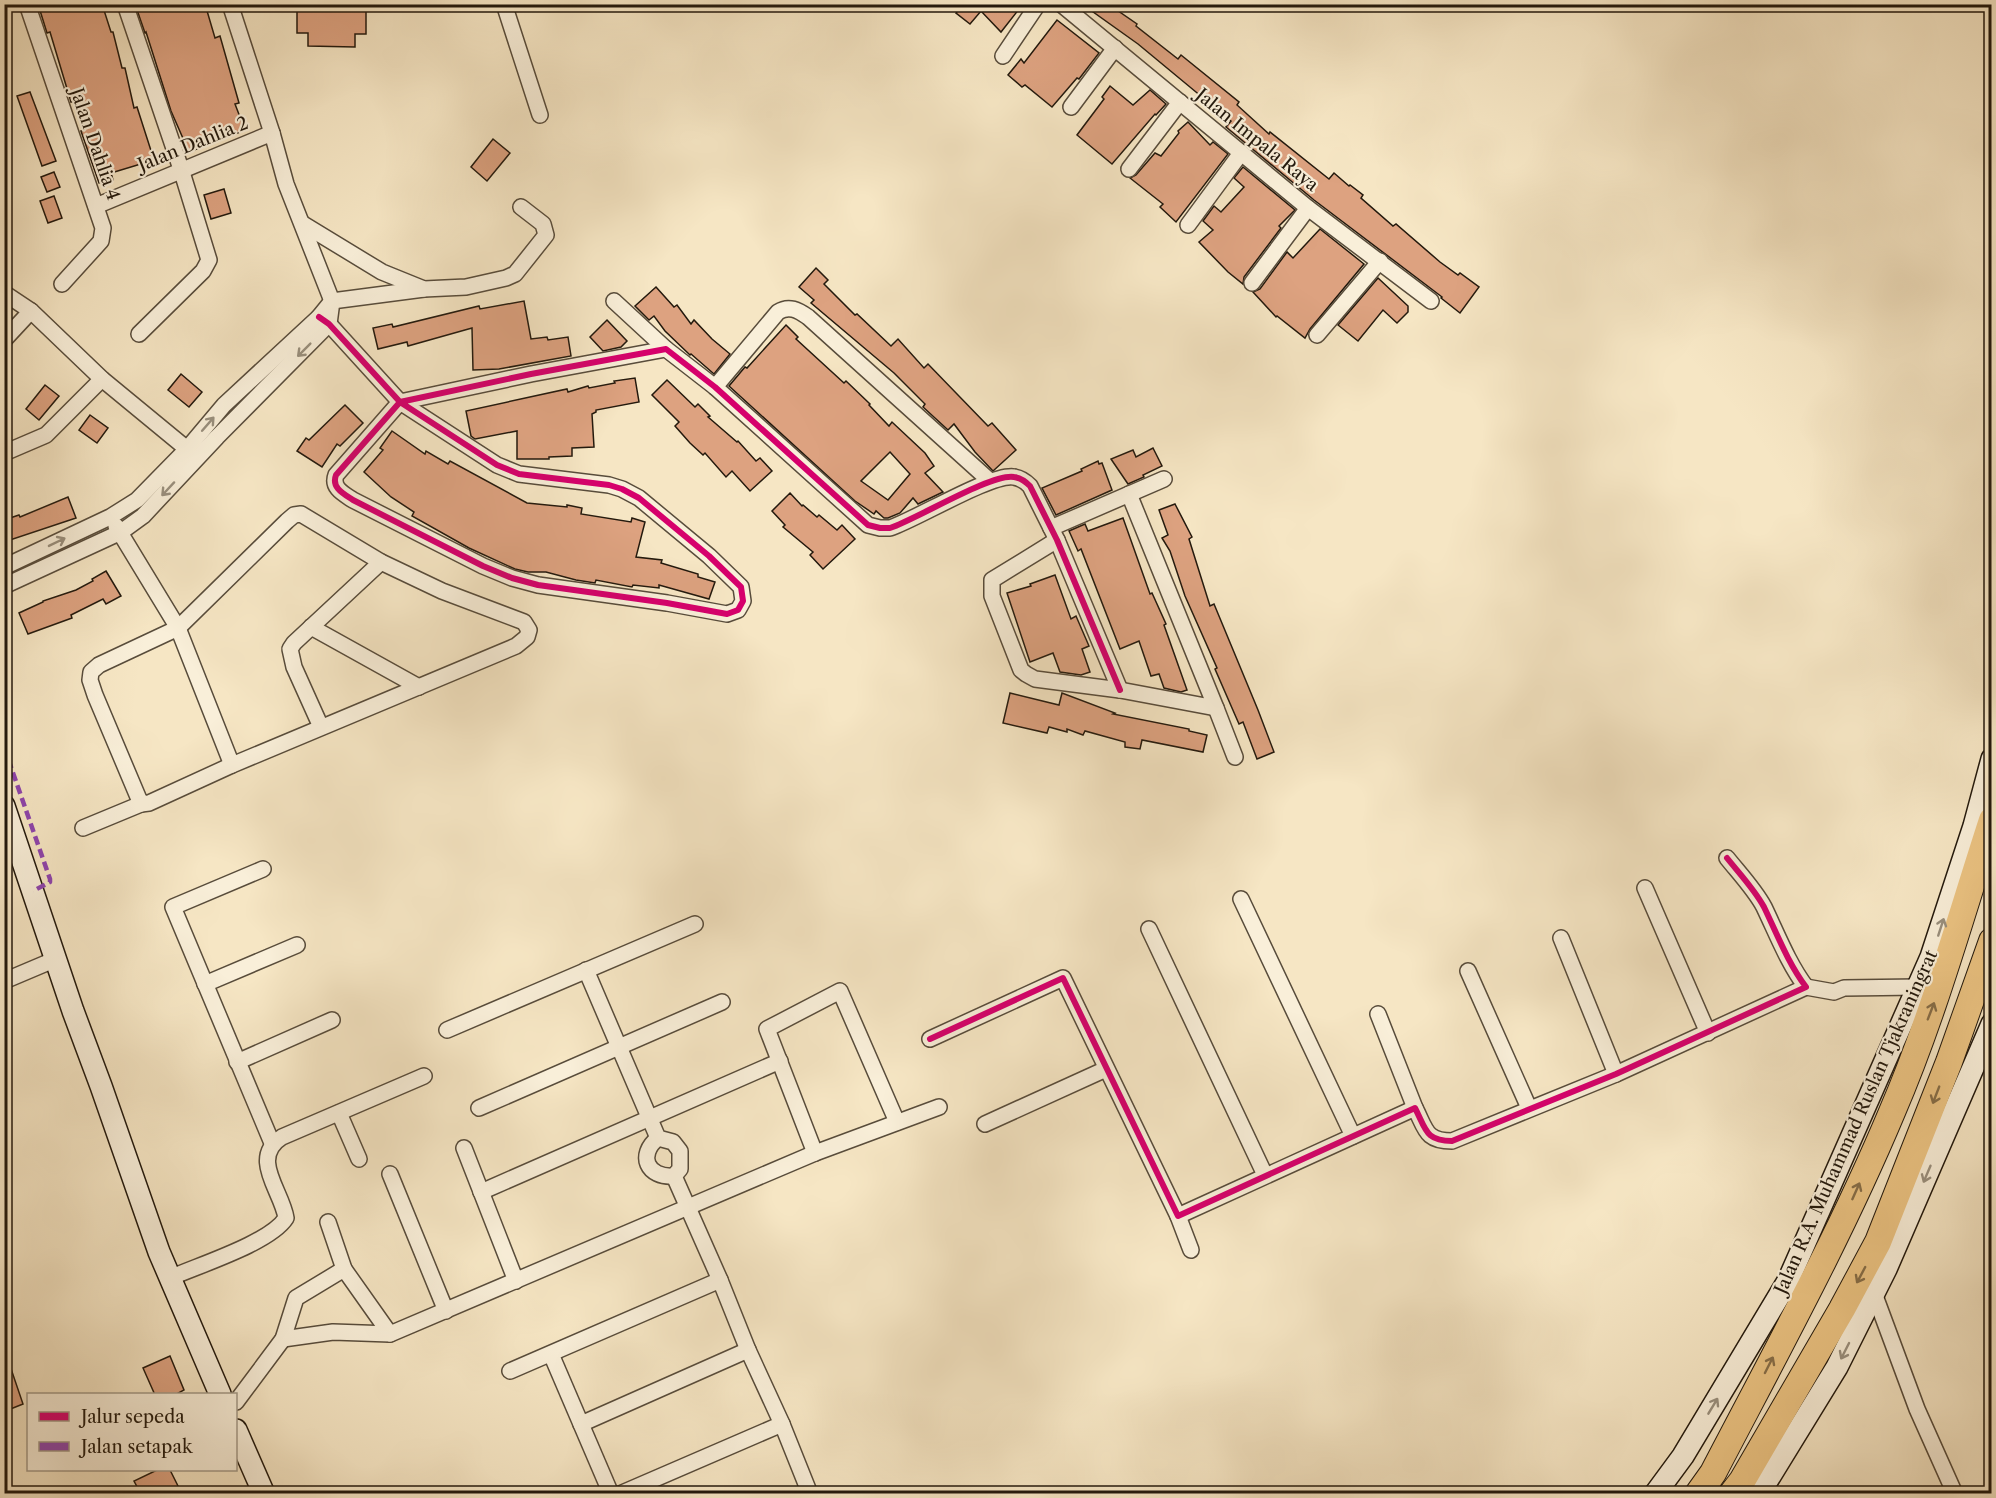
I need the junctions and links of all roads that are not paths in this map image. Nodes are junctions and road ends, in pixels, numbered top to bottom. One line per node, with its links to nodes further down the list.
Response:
1 (27, 4): 16 (street, Jalan Dahlia 4)
2 (125, 4): 14 (street)
3 (230, 4): 12 (street)
4 (504, 4): 11 (street)
5 (1038, 4): 8 (street)
6 (1061, 4): 7 (street, Jalan Impala Raya)
7 (1115, 48): 9 (street, Jalan Impala Raya); 10 (street)
8 (1003, 56)
9 (1180, 102): 13 (street, Jalan Impala Raya); 15 (street)
10 (1071, 107)
11 (540, 115)
12 (272, 133): 14 (street, Jalan Dahlia 2); 19 (street)
13 (1241, 153): 18 (street, Jalan Impala Raya); 20 (street)
14 (181, 169): 16 (street, Jalan Dahlia 2); 31 (street)
15 (1129, 170)
16 (96, 206): 23 (street, Jalan Dahlia 4)
17 (521, 207): 24 (street)
18 (1308, 208): 21 (street, Jalan Impala Raya); 22 (street)
19 (303, 224): 24 (street); 26 (street)
20 (1188, 225)
21 (1380, 261): 28 (street, Jalan Impala Raya); 32 (street)
22 (1252, 283)
23 (62, 284)
24 (424, 289): 26 (street)
25 (4, 293): 29 (street)
26 (332, 301): 30 (street)
27 (614, 301): 34 (street)
28 (1431, 301)
29 (31, 311): 33 (street); 35 (street)
30 (324, 320): 37 (street); 38 (street); 39 (street, one-way to 39)
31 (139, 334)
32 (1317, 335)
33 (4, 340)
34 (666, 349): 36 (street); 37 (street)
35 (102, 379): 40 (street); 41 (street)
36 (715, 387): 43 (street); 43 (street)
37 (400, 402): 37 (street)
38 (224, 405): 39 (street); 40 (street, one-way to 38)
39 (237, 417): 46 (street, one-way to 46)
40 (187, 449): 45 (street)
41 (4, 453)
42 (1164, 479): 44 (street)
43 (990, 482): 47 (street)
44 (1129, 495): 47 (street); 55 (street)
45 (110, 517): 46 (street); 49 (street, one-way to 45)
46 (121, 532): 50 (street); 52 (street)
47 (1054, 534): 54 (street); 54 (street)
48 (381, 562): 51 (street); 52 (street); 53 (street)
49 (4, 567)
50 (4, 586)
51 (311, 627): 53 (street); 56 (street)
52 (178, 628): 59 (street); 60 (street)
53 (419, 687): 56 (street)
54 (1120, 690): 55 (street)
55 (1216, 708): 57 (street)
56 (321, 727): 59 (street)
57 (1235, 758)
58 (1992, 759): 79 (street, Jalan R.A. Muhammad Ruslan Tjakraningrat, one-way to 58)
59 (232, 765): 60 (street)
60 (141, 804): 63 (street)
61 (4, 806): 73 (street)
62 (1992, 820): 136 (highway, Jalan R.A. Muhammad Ruslan Tjakraningrat, one-way to 62)
63 (82, 828)
64 (1727, 858): 78 (street)
65 (262, 869): 77 (street)
66 (1645, 888): 85 (street)
67 (1241, 899): 101 (street)
68 (696, 924): 74 (street)
69 (1149, 929): 108 (street)
70 (1561, 938): 91 (street)
71 (1992, 941): 137 (highway, one-way to 137)
72 (297, 945): 77 (street)
73 (56, 959): 76 (street); 116 (street)
74 (586, 970): 84 (street); 87 (street)
75 (1468, 971): 96 (street)
76 (4, 981)
77 (205, 984): 89 (street)
78 (1806, 987): 79 (street); 85 (street)
79 (1918, 987): 135 (street, Jalan R.A. Muhammad Ruslan Tjakraningrat, one-way to 79)
80 (722, 1002): 87 (street)
81 (1378, 1014): 95 (street)
82 (332, 1020): 89 (street)
83 (1992, 1023): 119 (street, one-way to 119)
84 (447, 1030)
85 (1708, 1033): 91 (street)
86 (930, 1039): 90 (street)
87 (620, 1045): 94 (street); 98 (street)
88 (780, 1061): 98 (street); 99 (street); 105 (street)
89 (237, 1062): 103 (street)
90 (1107, 1069): 100 (street); 112 (street)
91 (1616, 1074): 96 (street)
92 (423, 1076): 97 (street)
93 (939, 1107): 99 (street)
94 (479, 1108)
95 (1415, 1108): 96 (street); 101 (street)
96 (1529, 1108)
97 (339, 1113): 103 (street); 106 (street)
98 (651, 1119): 102 (street); 110 (street)
99 (897, 1122): 105 (street)
100 (986, 1124)
101 (1353, 1136): 108 (street)
102 (658, 1138): 109 (street); 109 (street)
103 (272, 1143): 116 (street)
104 (464, 1148): 110 (street)
105 (815, 1154): 111 (street)
106 (359, 1159)
107 (390, 1174): 120 (street)
108 (1266, 1175): 112 (street)
109 (674, 1176): 111 (street)
110 (481, 1192): 118 (street)
111 (688, 1207): 117 (street); 118 (street)
112 (1178, 1216): 114 (street)
113 (328, 1222): 115 (street)
114 (1191, 1250)
115 (344, 1269): 121 (street); 122 (street)
116 (170, 1278): 126 (street)
117 (720, 1280): 123 (street); 124 (street)
118 (516, 1281): 120 (street)
119 (1874, 1293): 138 (street, one-way to 138); 139 (street)
120 (446, 1311): 121 (street)
121 (390, 1334): 122 (street)
122 (283, 1339): 127 (street)
123 (748, 1350): 128 (street); 129 (street)
124 (551, 1354): 125 (street); 128 (street)
125 (510, 1371)
126 (219, 1393)
127 (237, 1401)
128 (581, 1424): 132 (street)
129 (782, 1424): 133 (street); 134 (street)
130 (237, 1432): 131 (street)
131 (264, 1494)
132 (611, 1494)
133 (620, 1494)
134 (810, 1494)
135 (1654, 1494)
136 (1698, 1494)
137 (1732, 1494)
138 (1759, 1494)
139 (1955, 1494)

